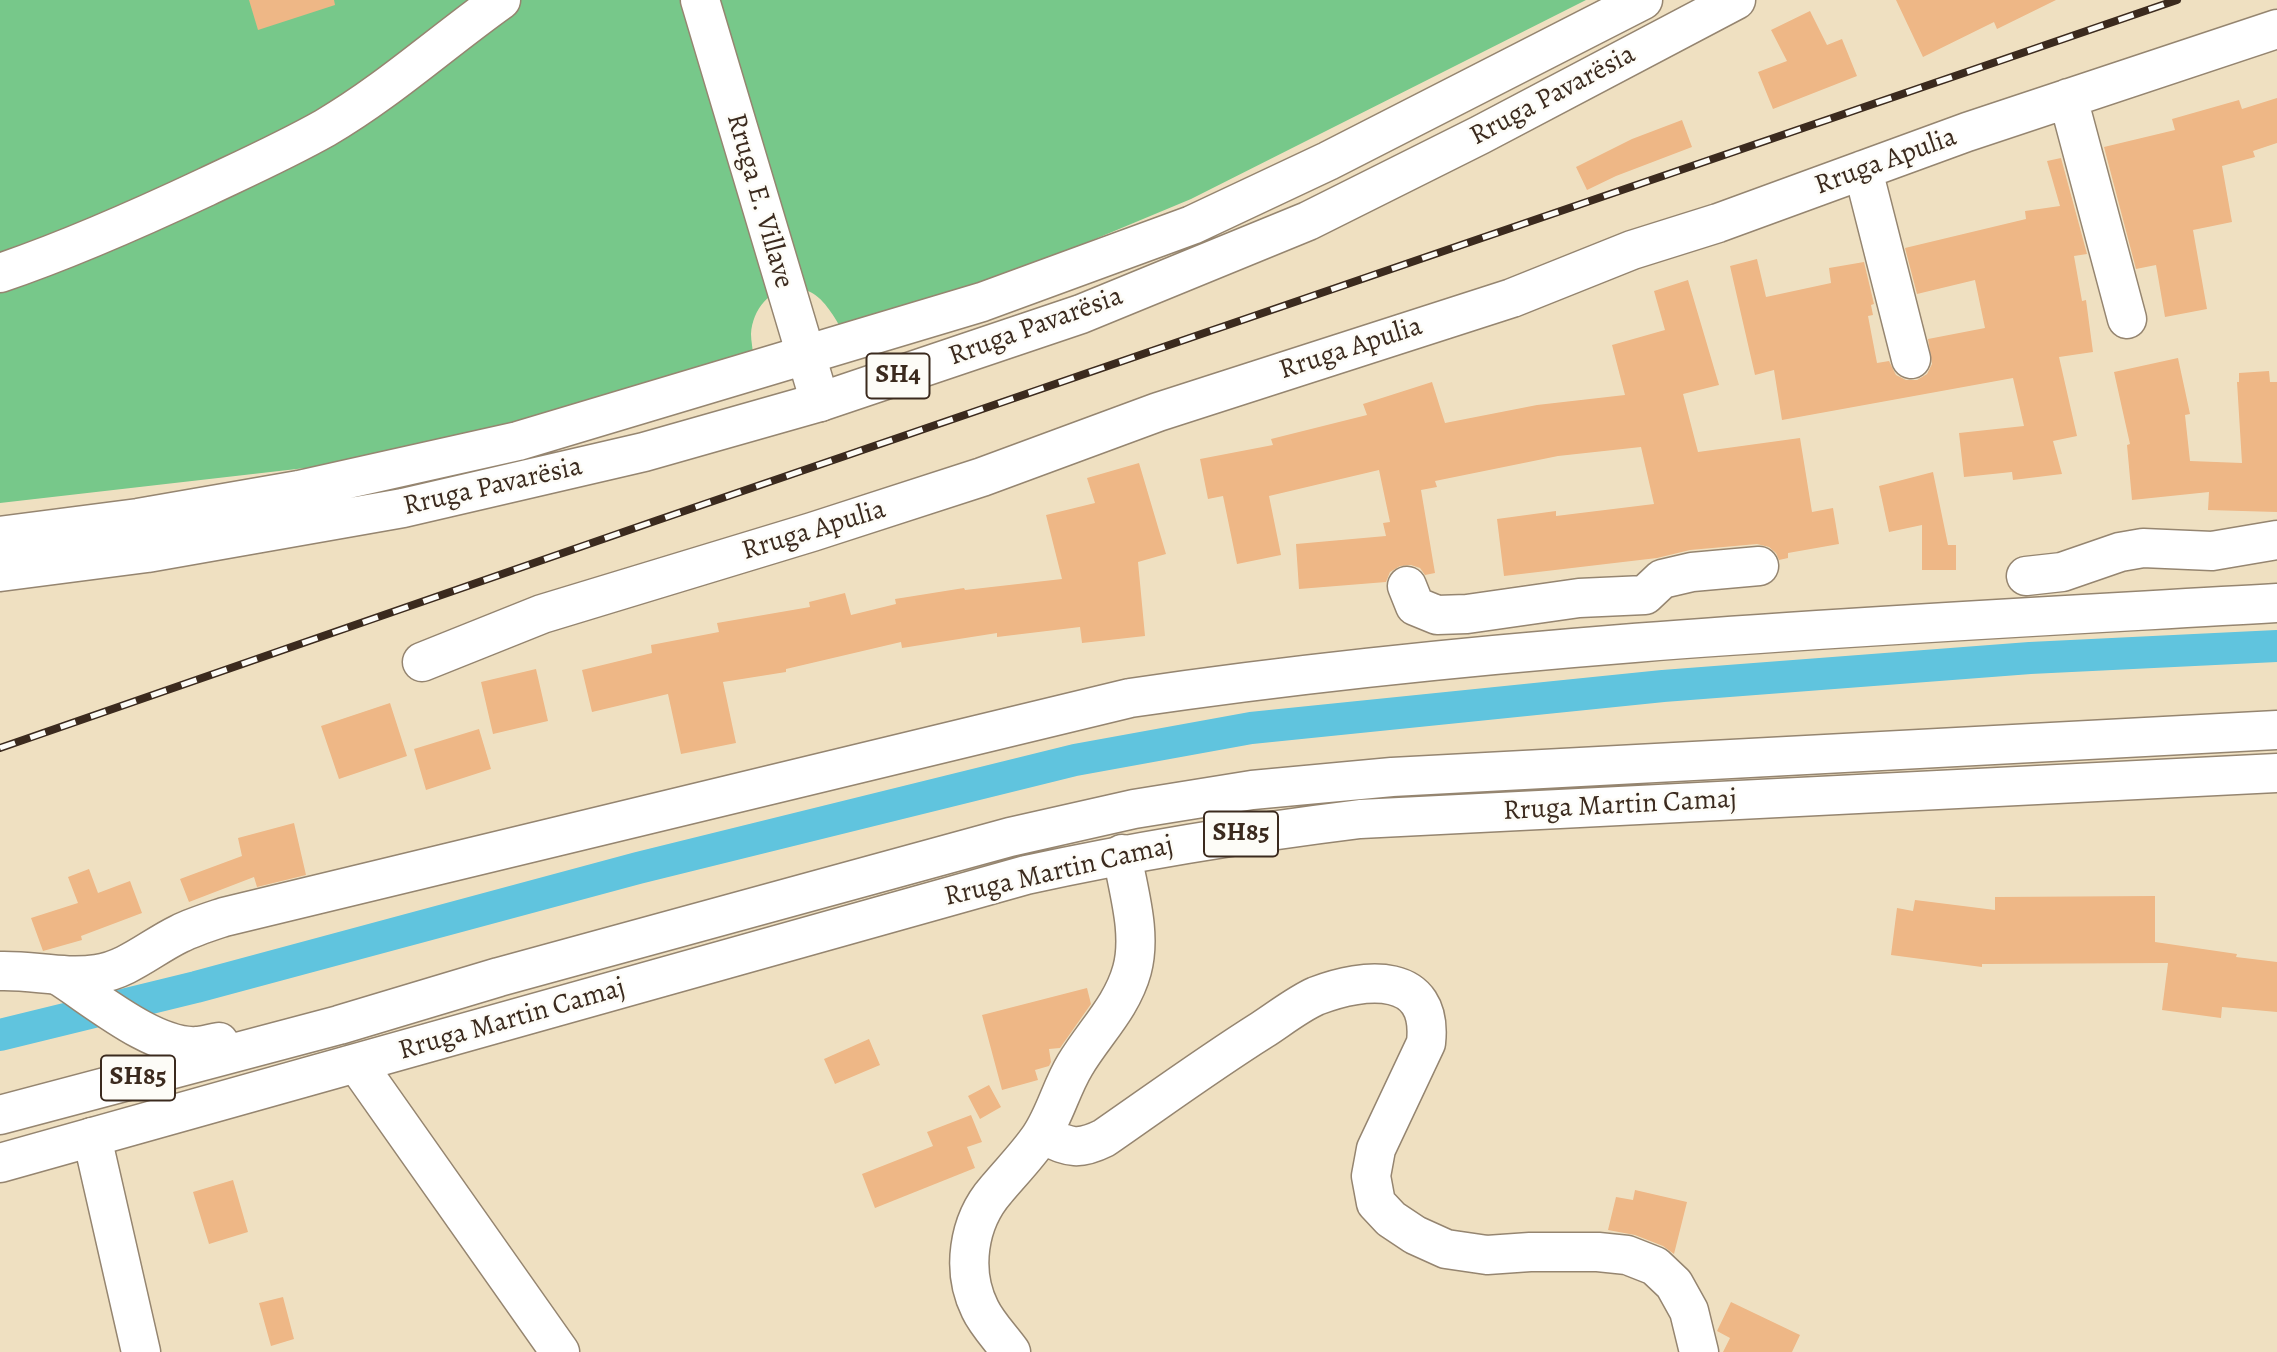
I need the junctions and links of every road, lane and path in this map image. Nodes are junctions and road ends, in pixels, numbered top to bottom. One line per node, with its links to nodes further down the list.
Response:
1 (501, 0): 8 (main road)
2 (701, 0): 10 (main road, Rruga E. Villave)
3 (1643, 0): 10 (main road, Rruga Pavarësia / SH4)
4 (1736, 0): 12 (main road, Rruga Pavarësia / SH4)
5 (2277, 29): 6 (main road, Rruga Apulia)
6 (2068, 98): 7 (main road, Rruga Apulia); 9 (main road)
7 (1863, 170): 11 (main road); 22 (main road, Rruga Apulia)
8 (0, 273)
9 (2127, 319)
10 (805, 355): 12 (main road, Rruga E. Villave); 13 (main road, Rruga Pavarësia / SH4)
11 (1911, 359)
12 (820, 402): 16 (main road, Rruga Pavarësia / SH4)
13 (0, 536)
14 (2275, 552): 17 (main road)
15 (1759, 566): 19 (main road)
16 (0, 572)
17 (2026, 576)
18 (1407, 586): 19 (main road)
19 (1645, 595): 21 (main road)
20 (2277, 603): 21 (main road)
21 (1649, 643): 27 (main road)
22 (422, 662)
23 (2277, 730): 28 (main road, Rruga Martin Camaj / SH85)
24 (2277, 774): 25 (main road, Rruga Martin Camaj / SH85)
25 (1122, 854): 29 (main road, Rruga Martin Camaj / SH85); 31 (main road)
26 (0, 971): 27 (main road)
27 (58, 976): 28 (main road)
28 (276, 1040): 30 (main road, Rruga Martin Camaj / SH85)
29 (357, 1064): 32 (main road, Rruga Martin Camaj / SH85); 35 (main road)
30 (0, 1115)
31 (1042, 1135): 36 (main road); 37 (main road)
32 (92, 1137): 33 (main road, Rruga Martin Camaj / SH85); 34 (main road)
33 (0, 1163)
34 (141, 1352)
35 (560, 1352)
36 (1011, 1352)
37 (1699, 1352)

